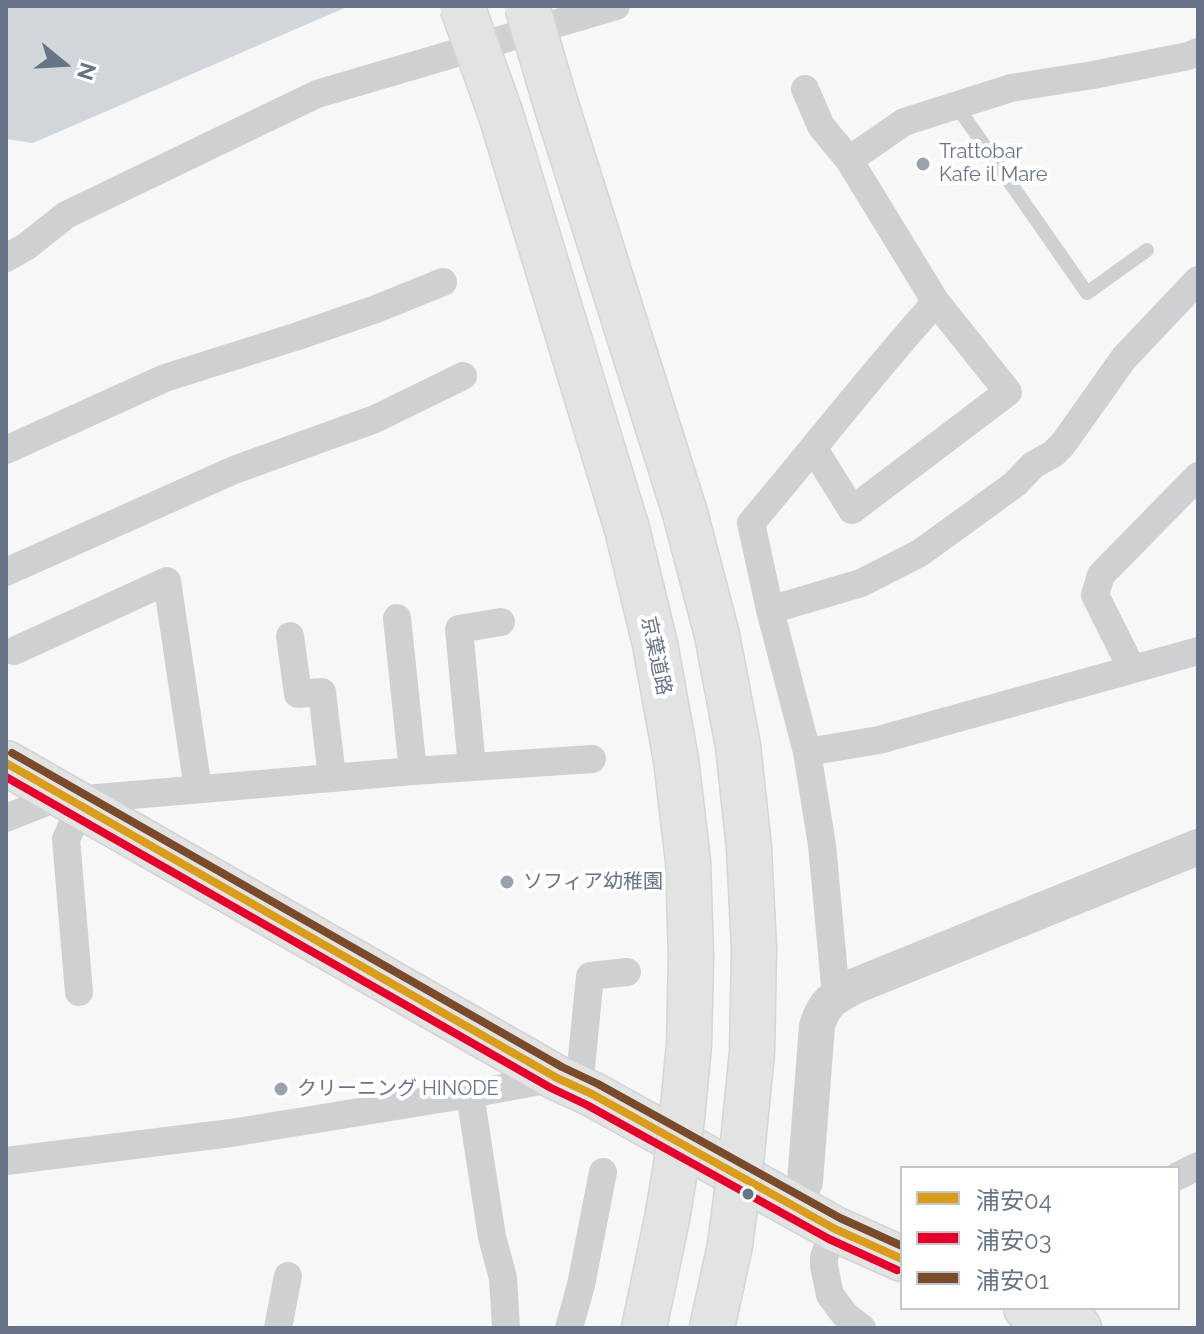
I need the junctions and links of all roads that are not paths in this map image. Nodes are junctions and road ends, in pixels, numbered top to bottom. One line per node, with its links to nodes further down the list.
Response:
1 (462, 6): 53 (main road, 京葉道路, bridge)
2 (527, 6): 46 (main road, bridge)
3 (616, 6): 9 (street)
4 (1198, 52): 6 (street)
5 (805, 89): 7 (street)
6 (956, 105): 7 (street); 8 (lane)
7 (849, 160): 12 (street)
8 (1147, 250)
9 (6, 258)
10 (1198, 280): 18 (street)
11 (443, 282): 15 (street)
12 (936, 302): 14 (street); 14 (street)
13 (463, 376): 17 (street)
14 (814, 449): 18 (street)
15 (6, 450)
16 (1198, 476): 24 (street)
17 (6, 572)
18 (770, 610): 25 (street)
19 (397, 618): 29 (street)
20 (501, 622): 28 (street)
21 (290, 636): 30 (street)
22 (14, 651): 31 (street)
23 (1198, 651): 24 (street)
24 (1132, 669): 25 (street)
25 (807, 752): 37 (street)
26 (592, 759): 28 (street)
27 (6, 763): 32 (main road)
28 (472, 767): 29 (street)
29 (413, 771): 30 (street)
30 (332, 777): 31 (street)
31 (198, 789): 32 (street)
32 (73, 800): 33 (street); 36 (street); 38 (main road)
33 (6, 818)
34 (1198, 847): 37 (street)
35 (627, 972): 38 (street)
36 (79, 992)
37 (836, 996): 44 (street)
38 (568, 1083): 39 (street); 44 (main road)
39 (470, 1094): 40 (street); 51 (street)
40 (6, 1161)
41 (1198, 1166): 43 (street)
42 (603, 1172): 52 (street)
43 (1180, 1175)
44 (793, 1206): 45 (main road)
45 (835, 1229): 47 (main road); 56 (street)
46 (730, 1245): 54 (main road); 55 (main road)
47 (900, 1258)
48 (288, 1276): 50 (street)
49 (1031, 1310): 57 (main road)
50 (278, 1328)
51 (506, 1328)
52 (569, 1328)
53 (644, 1328)
54 (712, 1328)
55 (727, 1328)
56 (862, 1328)
57 (1079, 1328)

